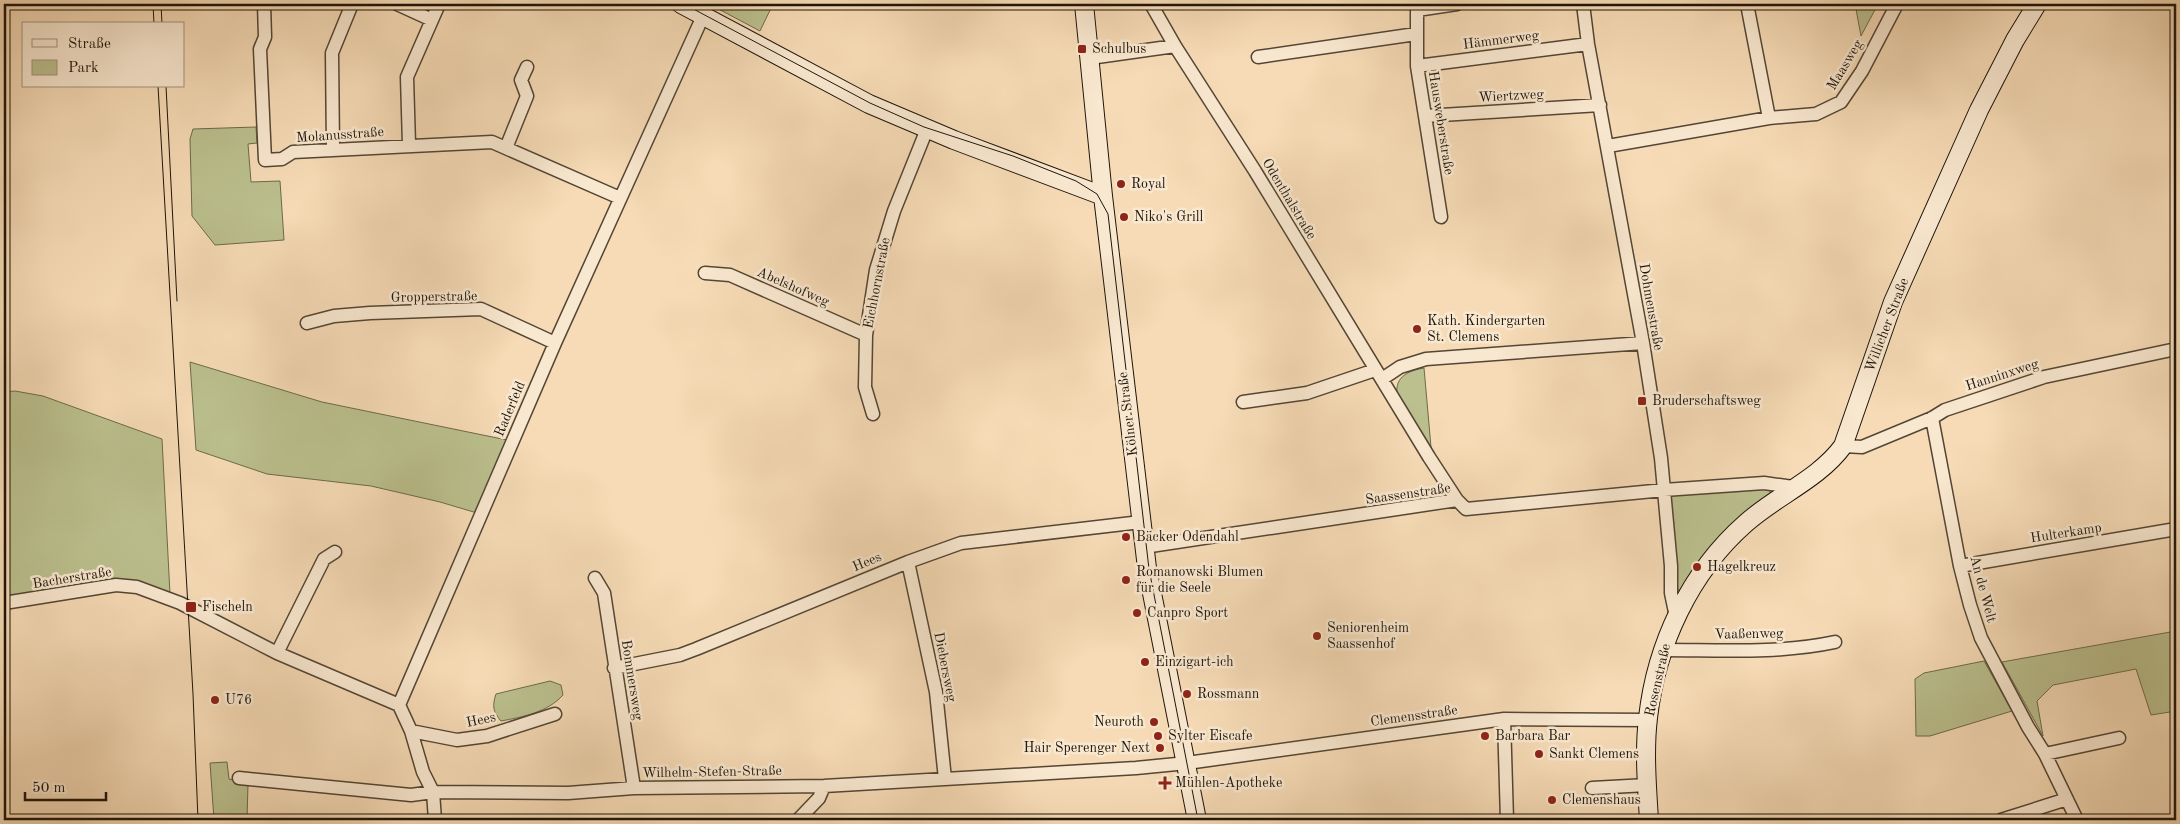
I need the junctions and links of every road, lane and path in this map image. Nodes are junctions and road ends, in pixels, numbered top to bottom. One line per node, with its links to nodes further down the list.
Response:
1 (264, 4): 30 (street, Molanusstraße)
2 (352, 4): 30 (street)
3 (397, 4): 15 (street)
4 (439, 4): 15 (street)
5 (681, 4): 14 (street)
6 (1084, 4): 20 (street, Kölner Straße)
7 (1151, 4): 18 (street, Odenthalstraße)
8 (1456, 4): 13 (street)
9 (1583, 4): 17 (street, Dohmenstraße)
10 (1747, 4): 25 (street)
11 (1897, 4): 25 (street, Maasweg)
12 (2037, 4): 46 (street, Willicher Straße)
13 (1417, 7): 16 (street, Hausweberstraße)
14 (703, 16): 26 (street); 34 (street, Raderfeld)
15 (432, 20): 27 (street)
16 (1416, 34): 19 (street); 21 (street, Hausweberstraße)
17 (1588, 44): 21 (street, Hämmerweg); 23 (street, Dohmenstraße)
18 (1175, 46): 20 (street); 42 (street, Odenthalstraße)
19 (1258, 57)
20 (1090, 58): 31 (street, Kölner Straße)
21 (1417, 66): 24 (street, Hausweberstraße)
22 (526, 68): 29 (street)
23 (1600, 105): 24 (street, Wiertzweg); 28 (street, Dohmenstraße)
24 (1425, 116): 35 (street, Hausweberstraße)
25 (1769, 118): 28 (street, Maasweg)
26 (927, 129): 32 (street); 38 (street, Eichhornstraße)
27 (409, 145): 29 (street, Molanusstraße); 30 (street, Molanusstraße)
28 (1608, 146): 40 (street, Dohmenstraße)
29 (506, 148): 34 (street, Molanusstraße)
30 (333, 149)
31 (1100, 164): 32 (street); 33 (street, Kölner Straße)
32 (1070, 184): 33 (street)
33 (1103, 196): 50 (street, Kölner Straße)
34 (620, 198): 39 (street, Raderfeld)
35 (1441, 216)
36 (705, 273): 38 (street, Abelshofweg)
37 (307, 323): 39 (street, Gropperstraße)
38 (866, 336): 44 (street, Eichhornstraße)
39 (555, 343): 63 (street, Raderfeld)
40 (1643, 343): 42 (street); 48 (street, Dohmenstraße)
41 (2176, 349): 45 (street, Hanninxweg)
42 (1378, 374): 43 (street); 49 (street, Odenthalstraße)
43 (1243, 402)
44 (873, 414)
45 (1932, 418): 46 (street, Hanninxweg); 55 (street, An de Welt)
46 (1843, 446): 47 (street, Willicher Straße)
47 (1794, 487): 48 (street, Saassenstraße); 58 (street, Willicher Straße)
48 (1664, 490): 49 (street, Saassenstraße); 58 (street, Dohmenstraße)
49 (1457, 500): 52 (street, Saassenstraße)
50 (1141, 522): 52 (street, Kölner Straße); 54 (street, Hees)
51 (2176, 529): 55 (street, Hulterkamp)
52 (1144, 547): 70 (street, Kölner Straße)
53 (335, 552): 61 (street)
54 (908, 562): 62 (street, Hees); 72 (street, Diebersweg)
55 (1960, 566): 69 (street, An de Welt)
56 (595, 578): 62 (street, Bommersweg)
57 (4, 603): 61 (street, Bacherstraße)
58 (1680, 610): 60 (street, Rosenstraße)
59 (1835, 642): 60 (street, Vaaßenweg)
60 (1663, 650): 66 (street, Rosenstraße)
61 (277, 653): 63 (street)
62 (614, 668): 75 (street, Bommersweg)
63 (399, 705): 67 (street)
64 (554, 714): 67 (street, Hees)
65 (1504, 719): 66 (street, Clemensstraße); 70 (street, Clemensstraße); 82 (street)
66 (1647, 720): 73 (street, Rosenstraße)
67 (411, 731): 77 (street)
68 (2119, 738): 69 (street)
69 (2044, 754): 78 (street, An de Welt)
70 (1185, 763): 72 (street, Wilhelm-Stefen-Straße); 81 (street, Kölner Straße)
71 (239, 778): 77 (street, Wilhelm-Stefen-Straße)
72 (945, 779): 74 (street, Wilhelm-Stefen-Straße)
73 (1647, 785): 76 (street); 83 (street, Rosenstraße)
74 (824, 786): 75 (street, Wilhelm-Stefen-Straße); 80 (street)
75 (634, 788): 77 (street, Wilhelm-Stefen-Straße)
76 (1592, 788)
77 (433, 792): 79 (street)
78 (2067, 799): 84 (street); 85 (street, An de Welt)
79 (435, 820)
80 (798, 820)
81 (1197, 820)
82 (1507, 820)
83 (1649, 820)
84 (2002, 820)
85 (2077, 820)

